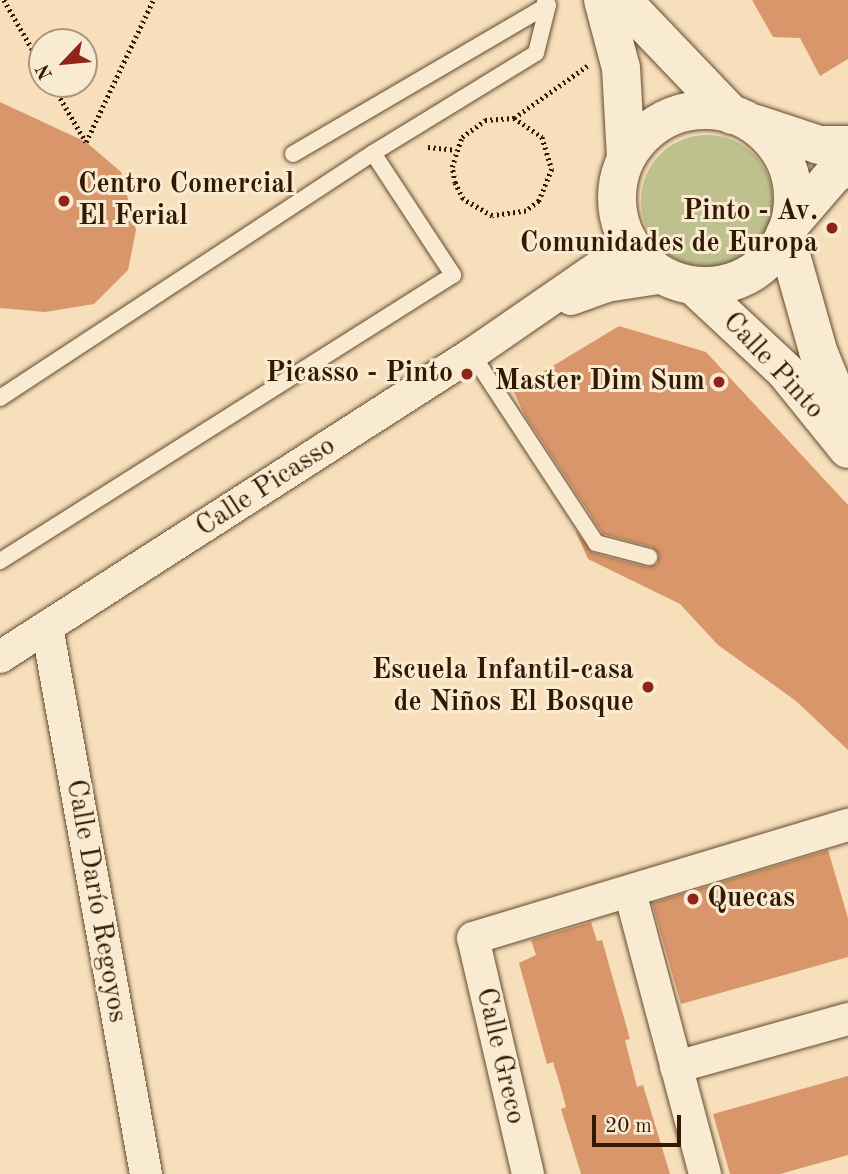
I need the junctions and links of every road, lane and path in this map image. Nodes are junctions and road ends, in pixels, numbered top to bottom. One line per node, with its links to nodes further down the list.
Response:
1 (4, 0): 6 (path)
2 (153, 0): 7 (path)
3 (603, 0): 5 (main road)
4 (547, 3): 11 (lane); 12 (lane)
5 (632, 18): 8 (path); 9 (main road); 13 (main road)
6 (28, 42)
7 (60, 98)
8 (514, 118): 8 (path)
9 (741, 118): 10 (main road); 13 (main road); 15 (main road)
10 (848, 145)
11 (373, 153): 20 (lane); 24 (lane)
12 (293, 154)
13 (625, 157): 16 (main road)
14 (848, 166): 15 (main road)
15 (787, 230): 17 (main road); 21 (main road, Calle Pinto)
16 (630, 245): 17 (main road); 18 (street, Calle Picasso)
17 (680, 281): 18 (street, Calle Picasso); 22 (main road, Calle Pinto)
18 (530, 315): 19 (street, Calle Picasso)
19 (472, 354): 23 (lane); 25 (street, Calle Picasso)
20 (0, 398)
21 (848, 425)
22 (848, 449)
23 (649, 557)
24 (0, 561)
25 (47, 627): 26 (street, Calle Picasso); 31 (street, Calle Darío Regoyos)
26 (0, 657)
27 (848, 826): 28 (street)
28 (630, 892): 30 (street); 32 (street, Calle Greco)
29 (848, 1019): 30 (street)
30 (676, 1067): 33 (street)
31 (146, 1174)
32 (528, 1174)
33 (705, 1174)

